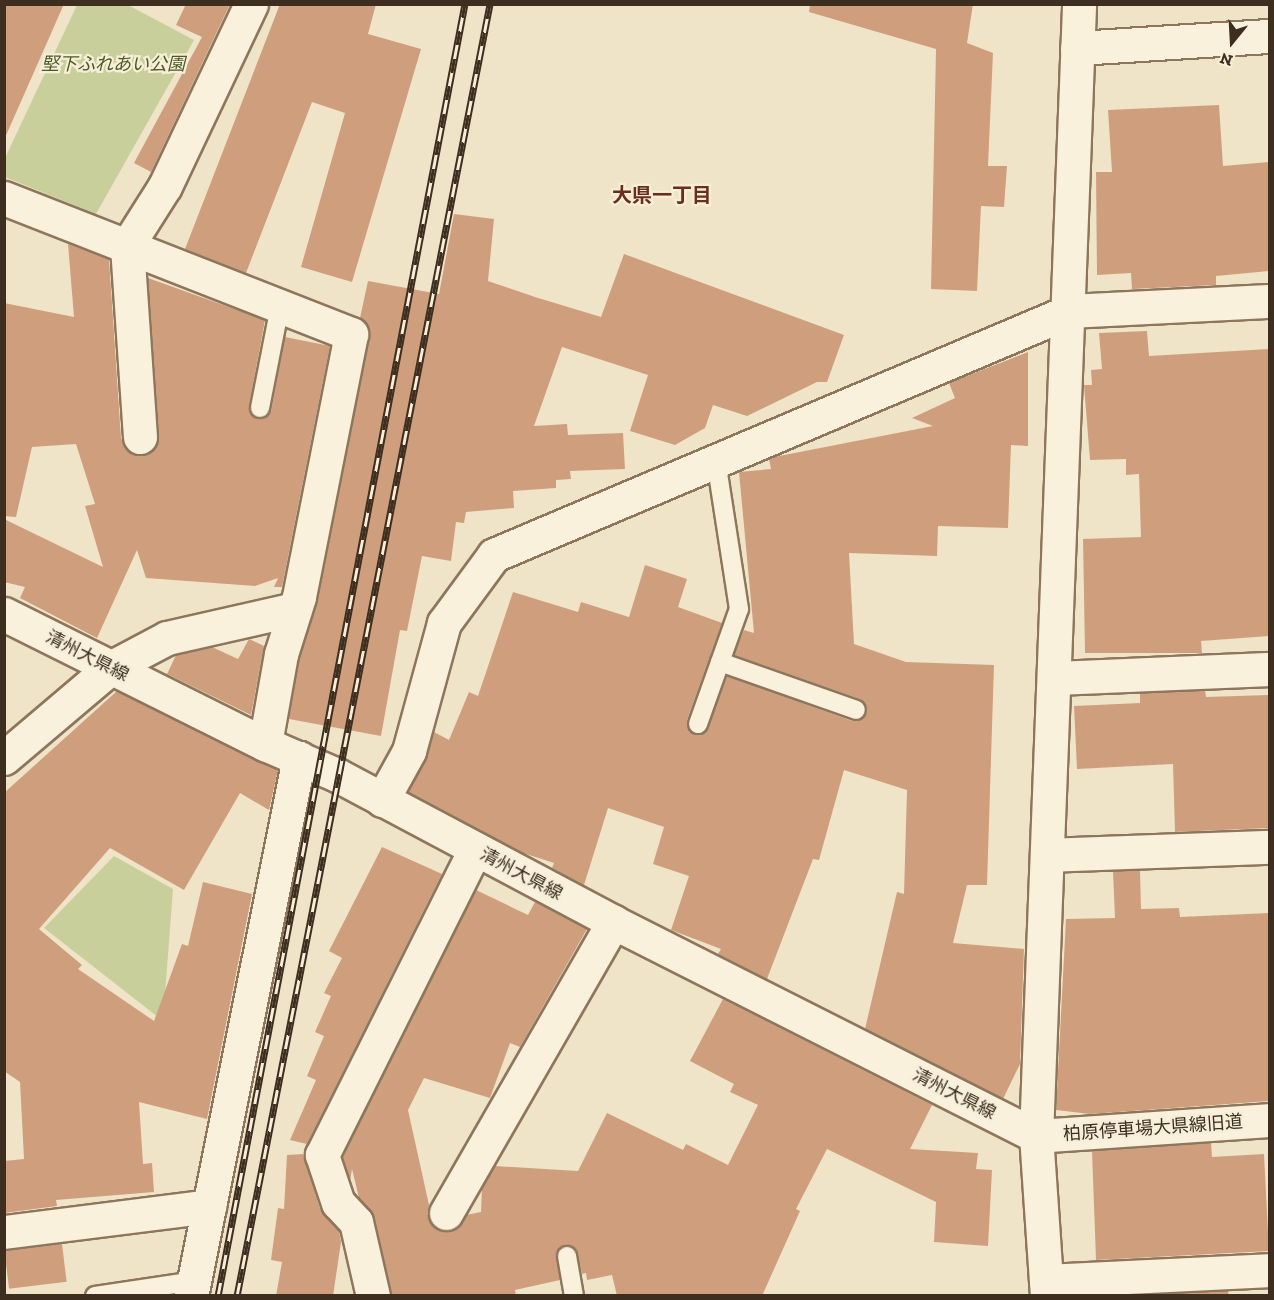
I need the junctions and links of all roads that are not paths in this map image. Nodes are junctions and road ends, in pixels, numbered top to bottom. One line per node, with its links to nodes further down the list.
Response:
1 (251, 4): 6 (street)
2 (1079, 4): 4 (street)
3 (1269, 36): 4 (street)
4 (1077, 48): 9 (street)
5 (4, 198): 6 (street)
6 (127, 246): 8 (street); 11 (street)
7 (1269, 301): 9 (street)
8 (280, 306): 10 (lane); 13 (street)
9 (1070, 311): 12 (street); 18 (street)
10 (260, 408)
11 (140, 437)
12 (716, 461): 15 (lane); 24 (street)
13 (294, 609): 16 (street); 21 (street)
14 (4, 614): 16 (street, 清州大県線)
15 (720, 662): 19 (lane); 20 (lane)
16 (110, 668): 21 (street, 清州大県線); 22 (street)
17 (1269, 669): 18 (street)
18 (1054, 678): 27 (street)
19 (856, 710)
20 (698, 724)
21 (265, 744): 23 (street, 清州大県線)
22 (4, 758)
23 (299, 758): 24 (street, 清州大県線); 31 (street)
24 (382, 800): 26 (street, 清州大県線)
25 (1269, 847): 27 (street)
26 (475, 850): 28 (street, 清州大県線); 39 (street)
27 (1048, 855): 30 (street)
28 (613, 922): 30 (street, 清州大県線); 32 (street)
29 (1269, 1120): 30 (street, 柏原停車場大県線旧道)
30 (1036, 1136): 37 (street)
31 (209, 1206): 33 (street); 36 (street)
32 (446, 1213)
33 (4, 1232)
34 (567, 1256): 40 (lane)
35 (1269, 1270): 37 (street)
36 (193, 1288): 38 (lane)
37 (1047, 1288)
38 (96, 1296)
39 (373, 1296)
40 (574, 1296)

